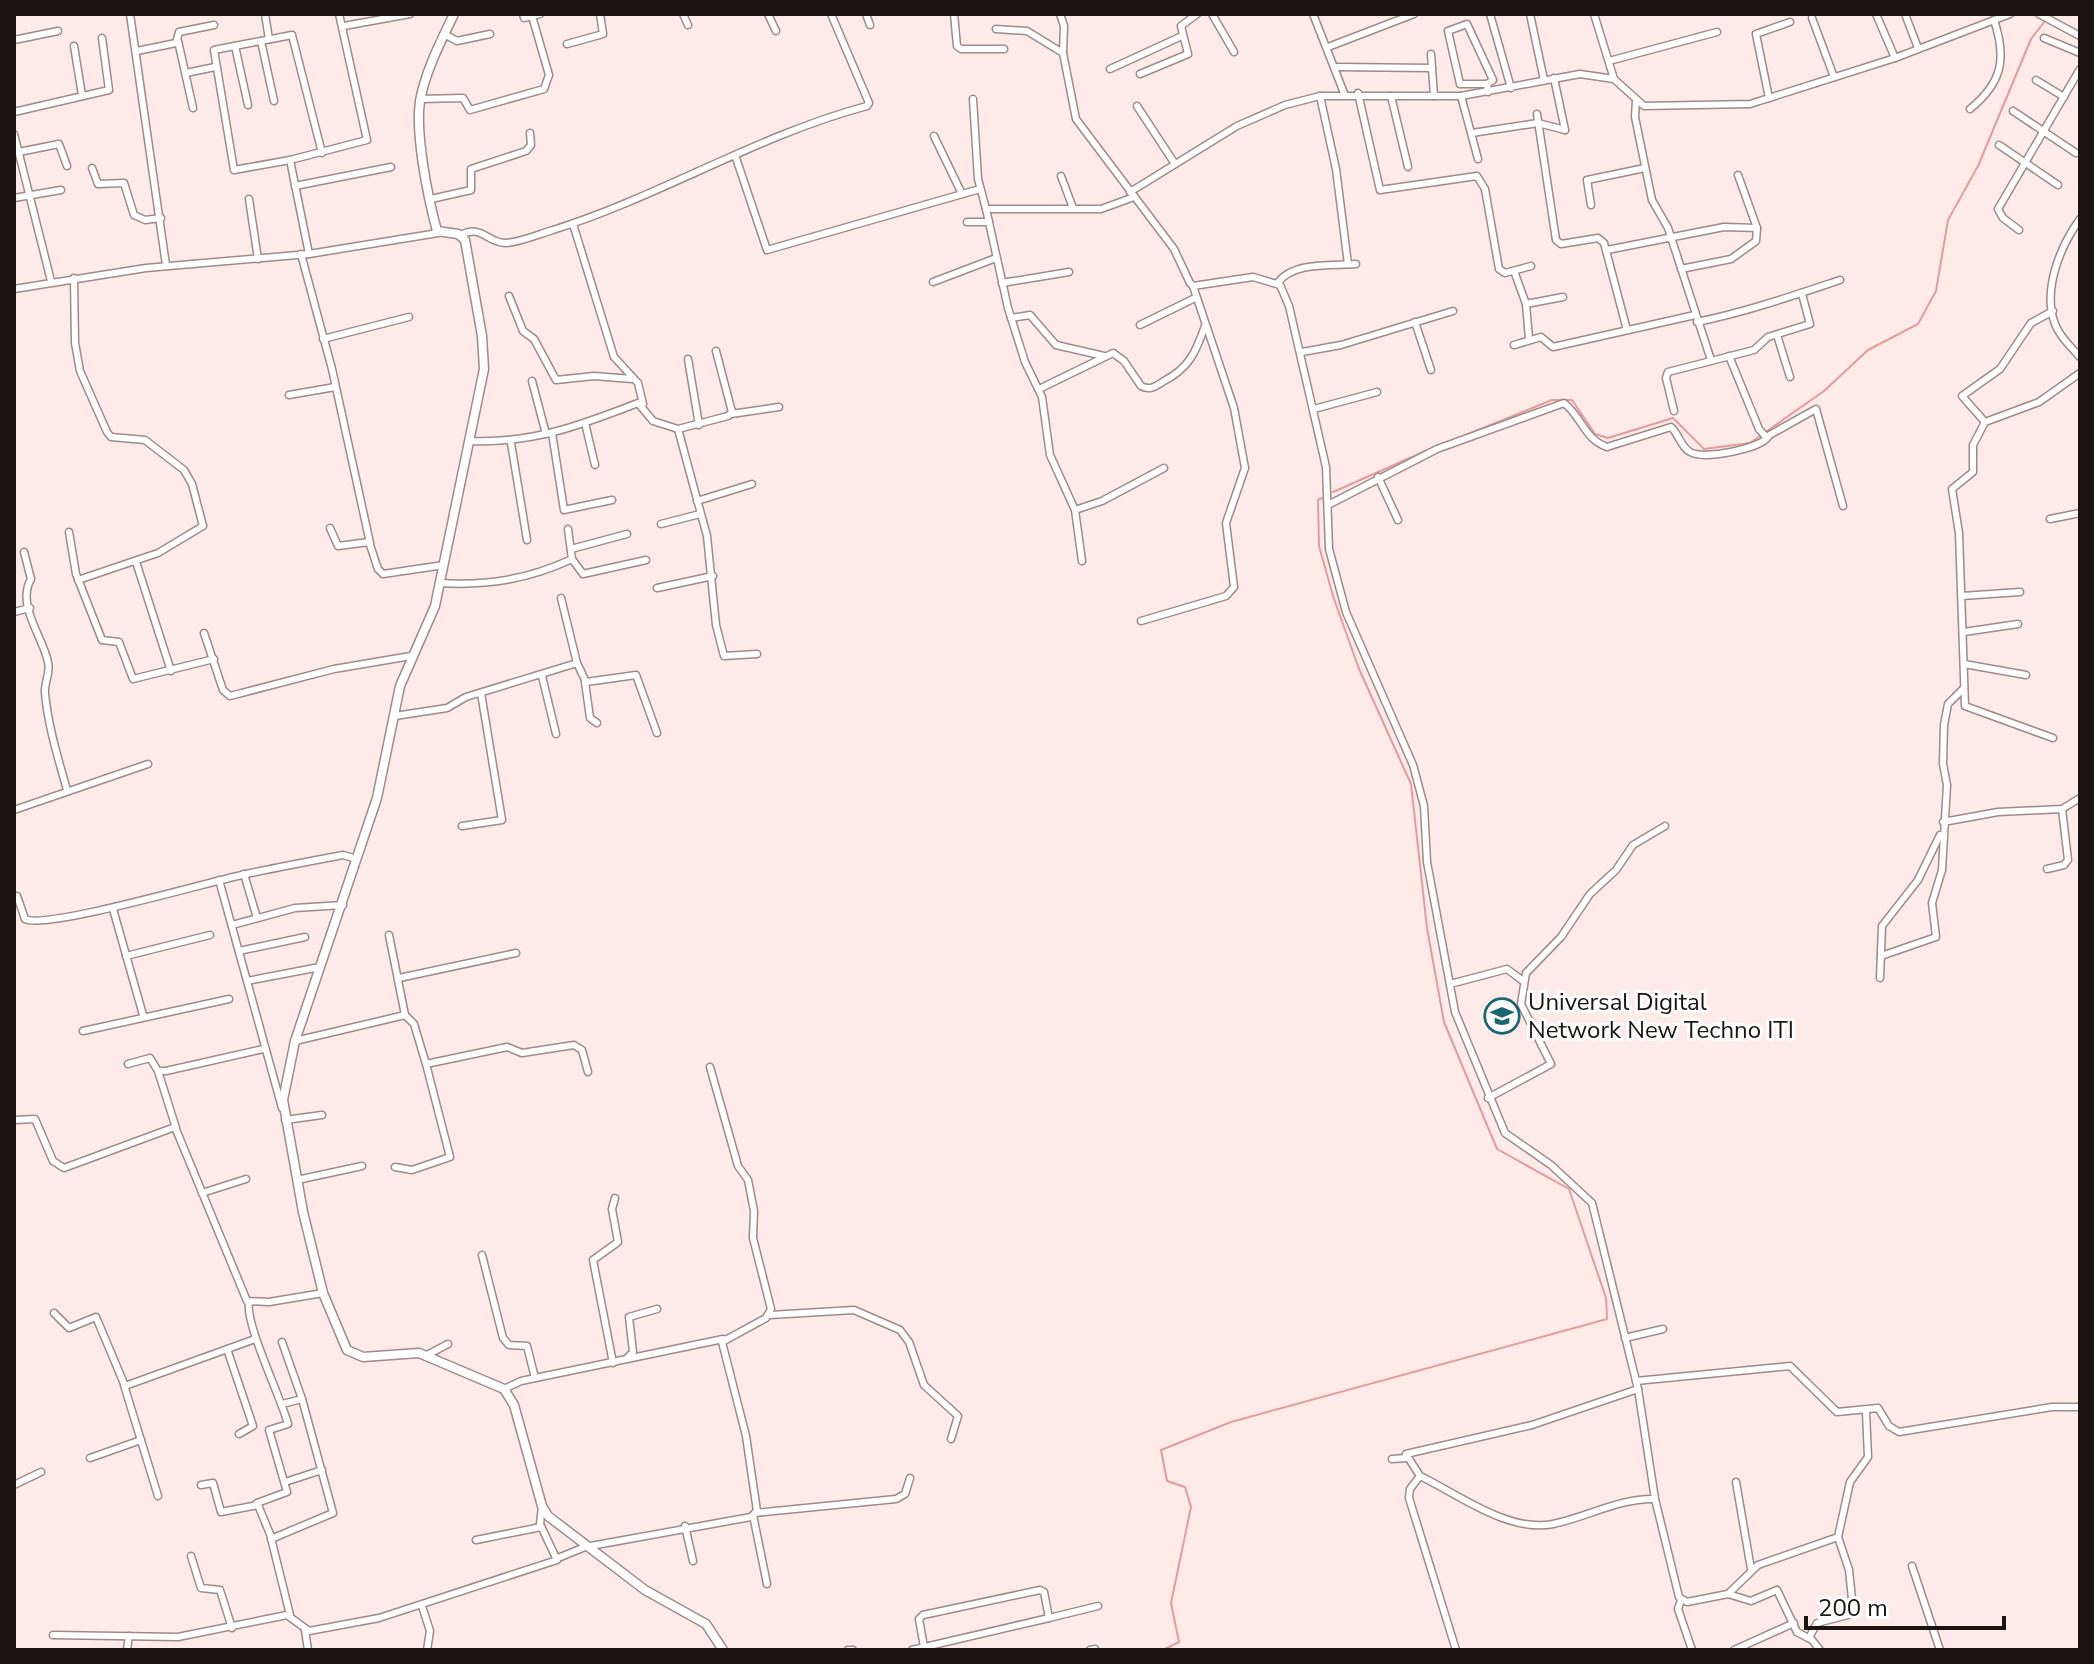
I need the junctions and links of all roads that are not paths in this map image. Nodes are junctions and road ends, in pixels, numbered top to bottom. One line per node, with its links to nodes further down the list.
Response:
1 (130, 14): 54 (street)
2 (265, 14): 46 (street)
3 (339, 14): 34 (street)
4 (410, 14): 34 (street)
5 (454, 14): 39 (street)
6 (523, 14): 25 (street)
7 (600, 14): 48 (street)
8 (683, 14): 32 (street)
9 (768, 14): 37 (street)
10 (831, 14): 106 (street)
11 (866, 14): 33 (street)
12 (954, 14): 53 (street)
13 (1060, 14): 56 (street)
14 (1197, 14): 41 (street)
15 (1212, 14): 55 (street)
16 (1313, 14): 51 (street)
17 (1414, 14): 51 (street)
18 (1490, 14): 74 (street)
19 (1530, 14): 71 (street)
20 (1604, 14): 27 (street)
21 (1876, 14): 59 (street)
22 (1905, 14): 52 (street)
23 (1982, 14): 30 (street)
24 (2010, 14): 30 (street)
25 (536, 15): 85 (street)
26 (2040, 15): 42 (street)
27 (1594, 16): 60 (street)
28 (1812, 18): 68 (street)
29 (1790, 22): 84 (street)
30 (1990, 22): 52 (street); 92 (street)
31 (214, 25): 47 (street)
32 (688, 25)
33 (870, 25)
34 (344, 26): 104 (street)
35 (996, 29): 56 (street)
36 (58, 31): 45 (street)
37 (776, 31)
38 (1717, 32): 60 (street)
39 (444, 34): 40 (street); 85 (street)
40 (490, 34)
41 (1182, 36): 64 (street); 67 (street)
42 (2080, 36)
43 (102, 38): 78 (street)
44 (2044, 38): 57 (street)
45 (14, 40)
46 (265, 40): 50 (street); 87 (street); 104 (street)
47 (178, 41): 54 (street); 66 (street)
48 (567, 44)
49 (74, 46): 78 (street)
50 (235, 46): 61 (street); 89 (street)
51 (1328, 47): 62 (street)
52 (1918, 48): 59 (street)
53 (1004, 49)
54 (137, 51): 131 (street)
55 (1234, 52)
56 (1063, 53): 124 (street)
57 (2080, 53)
58 (1431, 54): 63 (street)
59 (1895, 58): 68 (street)
60 (1609, 61): 70 (street)
61 (215, 67): 66 (street); 108 (street)
62 (1336, 67): 63 (street); 76 (street)
63 (1432, 68): 81 (street)
64 (1110, 69)
65 (2080, 69): 83 (street)
66 (186, 73): 91 (street)
67 (1140, 74)
68 (1834, 77): 84 (street)
69 (1554, 78): 70 (street); 71 (street); 96 (street)
70 (1614, 79): 88 (street)
71 (1544, 80): 74 (street)
72 (2036, 80): 83 (street)
73 (1487, 84): 73 (street); 75 (street)
74 (1511, 88): 75 (street)
75 (1488, 92): 82 (street)
76 (1344, 93): 77 (street); 79 (street)
77 (1358, 93): 80 (street); 148 (street)
78 (82, 95): 94 (street)
79 (1320, 96): 109 (street); 155 (street)
80 (1391, 96): 81 (street); 113 (street)
81 (1434, 96): 82 (street)
82 (1461, 96): 99 (street)
83 (2064, 97): 97 (street)
84 (1769, 98): 88 (street)
85 (420, 99): 127 (street)
86 (973, 99): 120 (street)
87 (274, 101)
88 (1636, 101): 115 (street)
89 (248, 105)
90 (1137, 106): 109 (street)
91 (193, 108)
92 (1970, 109)
93 (2013, 111): 97 (street)
94 (14, 112)
95 (1537, 114): 96 (street)
96 (1538, 123): 99 (street); 141 (street)
97 (2044, 132): 105 (street); 110 (street)
98 (530, 133): 127 (street)
99 (1472, 133): 107 (street)
100 (14, 134): 103 (street)
101 (934, 136): 123 (street)
102 (1999, 145): 110 (street)
103 (19, 152): 111 (street); 122 (street)
104 (322, 153): 108 (street)
105 (2076, 153)
106 (735, 155): 123 (street); 135 (street)
107 (1478, 159)
108 (290, 160): 119 (street)
109 (1175, 164): 124 (street)
110 (2025, 165): 118 (street); 137 (street)
111 (67, 166)
112 (391, 167): 119 (street)
113 (1408, 167)
114 (92, 168): 131 (street)
115 (1645, 168): 128 (street); 140 (street)
116 (1738, 175): 136 (street)
117 (1061, 176): 129 (street)
118 (2058, 185)
119 (295, 186): 142 (street)
120 (980, 189): 123 (street); 130 (street)
121 (61, 190): 122 (street)
122 (31, 193): 125 (street); 152 (street)
123 (962, 194)
124 (1132, 194): 129 (street); 156 (street)
125 (14, 198)
126 (249, 199): 144 (street)
127 (431, 199): 138 (street)
128 (1591, 205)
129 (1073, 208): 130 (street)
130 (986, 209): 134 (street)
131 (161, 218): 145 (street)
132 (2080, 219): 164 (street)
133 (967, 222): 134 (street)
134 (989, 222): 143 (street)
135 (573, 224): 139 (street); 191 (street)
136 (1757, 228): 140 (street); 147 (street)
137 (2019, 230)
138 (438, 233): 139 (street); 142 (street)
139 (461, 235): 202 (street)
140 (1671, 236): 141 (street); 147 (street)
141 (1607, 250): 171 (street)
142 (305, 254): 144 (street); 173 (street)
143 (996, 258): 153 (street); 154 (street)
144 (258, 259): 145 (street)
145 (166, 265): 150 (street)
146 (1531, 266): 148 (street)
147 (1681, 269): 167 (street)
148 (1514, 271): 162 (street)
149 (1069, 272): 154 (street)
150 (74, 278): 152 (street); 229 (street)
151 (1840, 280): 158 (street)
152 (51, 281): 157 (street)
153 (933, 282)
154 (1002, 283): 166 (street)
155 (1277, 284): 156 (street); 177 (street)
156 (1193, 286): 161 (street)
157 (14, 289)
158 (1802, 294): 167 (street); 172 (street)
159 (509, 296): 191 (street)
160 (1563, 297): 162 (street)
161 (1195, 298): 169 (street); 170 (street)
162 (1526, 304): 174 (street)
163 (1453, 311): 168 (street)
164 (2053, 311): 180 (street); 196 (street)
165 (409, 317): 173 (street)
166 (1011, 318): 178 (street); 188 (street)
167 (1696, 319): 171 (street); 182 (street)
168 (1415, 322): 177 (street); 183 (street)
169 (1140, 325)
170 (1205, 326): 178 (street); 240 (street)
171 (1627, 330): 174 (street)
172 (1777, 335): 179 (street); 185 (street)
173 (323, 339): 187 (street)
174 (1529, 339): 175 (street)
175 (1514, 345)
176 (716, 351): 195 (street)
177 (1302, 352): 193 (street)
178 (1104, 356): 188 (street)
179 (1729, 356): 182 (street); 201 (street)
180 (2080, 356)
181 (688, 359): 198 (street)
182 (1711, 360): 194 (street)
183 (1431, 370)
184 (2080, 373): 196 (street)
185 (1790, 377)
186 (532, 381): 200 (street)
187 (335, 387): 190 (street); 223 (street)
188 (1039, 389): 212 (street)
189 (1377, 392): 193 (street)
190 (289, 395)
191 (643, 400): 197 (street); 199 (street)
192 (779, 407): 195 (street)
193 (1314, 409): 210 (street)
194 (1674, 411)
195 (731, 414): 198 (street)
196 (1985, 422): 236 (street)
197 (585, 423): 200 (street); 204 (street)
198 (699, 425): 199 (street)
199 (678, 429): 209 (street)
200 (549, 434): 203 (street); 208 (street)
201 (1765, 436): 206 (street); 211 (street)
202 (470, 441): 203 (street); 230 (street)
203 (511, 443): 222 (street)
204 (595, 465)
205 (1164, 468): 212 (street)
206 (1378, 477): 210 (street); 216 (street)
207 (752, 484): 209 (street)
208 (612, 500)
209 (697, 501): 214 (street)
210 (1328, 505): 289 (street)
211 (1843, 506)
212 (1075, 510): 228 (street)
213 (2080, 513): 215 (street)
214 (700, 514): 217 (street); 231 (street)
215 (2050, 519)
216 (1398, 520)
217 (661, 524)
218 (330, 528): 223 (street)
219 (568, 529): 224 (street)
220 (69, 532): 232 (street)
221 (627, 534): 224 (street)
222 (527, 540)
223 (370, 543): 230 (street)
224 (571, 549): 226 (street)
225 (24, 552): 238 (street)
226 (572, 559): 227 (street); 233 (street)
227 (646, 560)
228 (1082, 561)
229 (136, 562): 232 (street); 249 (street)
230 (444, 565): 233 (street)
231 (713, 576): 234 (street); 244 (street)
232 (78, 580): 249 (street)
233 (440, 583): 245 (street)
234 (657, 588)
235 (2020, 592): 236 (street)
236 (1962, 596): 242 (street)
237 (561, 598): 247 (street)
238 (30, 608): 239 (street); 261 (street)
239 (14, 612)
240 (1141, 621)
241 (2018, 624): 242 (street)
242 (1964, 632): 248 (street)
243 (204, 633): 246 (street)
244 (757, 654)
245 (411, 656): 246 (street); 255 (street)
246 (214, 659): 249 (street)
247 (577, 663): 251 (street); 252 (street)
248 (1964, 664): 250 (street); 253 (street)
249 (168, 670)
250 (2026, 675)
251 (542, 676): 254 (street); 258 (street)
252 (585, 682): 256 (street); 257 (street)
253 (1964, 688): 259 (street); 267 (street)
254 (481, 693): 255 (street); 265 (street)
255 (395, 716): 268 (street)
256 (597, 723)
257 (657, 733)
258 (556, 734)
259 (2053, 738)
260 (148, 764): 261 (street)
261 (67, 790): 264 (street)
262 (2080, 798): 263 (street)
263 (2062, 809): 267 (street); 269 (street)
264 (14, 810)
265 (462, 826)
266 (1665, 826): 288 (street)
267 (1943, 826): 283 (street); 283 (street)
268 (357, 859): 270 (street); 273 (street)
269 (2047, 869)
270 (244, 874): 271 (street); 275 (street)
271 (219, 880): 274 (street); 276 (street)
272 (17, 896): 274 (street)
273 (343, 905): 275 (street); 284 (street)
274 (113, 909): 282 (street)
275 (257, 918): 276 (street)
276 (232, 925): 280 (street)
277 (210, 935): 282 (street)
278 (389, 935): 285 (street)
279 (305, 937): 280 (street)
280 (239, 951): 287 (street)
281 (516, 953): 285 (street)
282 (126, 956): 291 (street)
283 (1881, 956): 286 (street)
284 (320, 967): 287 (street); 294 (street)
285 (399, 978): 292 (street)
286 (1880, 978)
287 (247, 981): 295 (street)
288 (1523, 981): 289 (street); 301 (street)
289 (1450, 984): 301 (street)
290 (229, 999): 291 (street)
291 (143, 1015): 293 (street)
292 (405, 1015): 294 (street); 297 (street)
293 (83, 1031)
294 (295, 1041): 302 (street)
295 (263, 1049): 299 (street); 302 (street)
296 (128, 1064): 299 (street)
297 (426, 1064): 300 (street); 308 (street)
298 (710, 1067): 318 (street)
299 (158, 1071): 306 (street)
300 (588, 1072)
301 (1488, 1098): 320 (street)
302 (283, 1110): 305 (street)
303 (322, 1115): 305 (street)
304 (14, 1120): 306 (street)
305 (285, 1120): 310 (street)
306 (176, 1128): 311 (street)
307 (362, 1166): 310 (street)
308 (395, 1167)
309 (246, 1179): 311 (street)
310 (297, 1180): 314 (street)
311 (202, 1193): 315 (street)
312 (615, 1198): 327 (street)
313 (482, 1255): 328 (street)
314 (323, 1293): 315 (street); 326 (street)
315 (249, 1302): 321 (street)
316 (657, 1309): 327 (street)
317 (54, 1313): 329 (street)
318 (770, 1315): 322 (street); 337 (street)
319 (1663, 1329): 320 (street)
320 (1625, 1338): 330 (street)
321 (255, 1339): 325 (street); 333 (street)
322 (723, 1339): 327 (street); 354 (street)
323 (282, 1342): 332 (street)
324 (448, 1344): 326 (street)
325 (227, 1349): 329 (street); 336 (street)
326 (427, 1355): 331 (street)
327 (618, 1362): 328 (street)
328 (535, 1378): 331 (street)
329 (124, 1385): 338 (street)
330 (1637, 1385): 335 (street); 340 (street); 351 (street)
331 (504, 1389): 353 (street)
332 (302, 1399): 333 (street); 342 (street)
333 (282, 1404): 346 (street)
334 (2080, 1407): 335 (street)
335 (1866, 1412): 357 (street)
336 (239, 1434)
337 (951, 1439)
338 (141, 1440): 339 (street); 350 (street)
339 (90, 1458)
340 (1407, 1458): 341 (street); 344 (street)
341 (1392, 1459)
342 (322, 1470): 346 (street); 358 (street)
343 (41, 1472): 348 (street)
344 (1420, 1476): 351 (street); 385 (street)
345 (910, 1478): 354 (street)
346 (285, 1482): 352 (street)
347 (1736, 1482): 365 (street)
348 (14, 1485)
349 (201, 1485): 352 (street)
350 (158, 1496)
351 (1655, 1499): 368 (street)
352 (257, 1503): 358 (street)
353 (542, 1506): 356 (street); 360 (street)
354 (754, 1514): 355 (street); 366 (street)
355 (685, 1526): 360 (street); 363 (street)
356 (541, 1527): 359 (street); 362 (street)
357 (1838, 1537): 365 (street); 378 (street)
358 (271, 1539): 371 (street)
359 (476, 1540)
360 (585, 1547): 362 (street); 383 (street)
361 (191, 1556): 374 (street)
362 (558, 1558): 369 (street)
363 (693, 1561)
364 (1912, 1566): 389 (street)
365 (1751, 1569): 367 (street)
366 (767, 1584)
367 (1728, 1594): 368 (street); 373 (street)
368 (1681, 1600): 386 (street)
369 (422, 1606): 375 (street); 382 (street)
370 (1098, 1606): 372 (street)
371 (290, 1615): 374 (street); 375 (street)
372 (1049, 1618): 379 (street); 379 (street)
373 (1794, 1623): 378 (street); 387 (street)
374 (232, 1628): 377 (street)
375 (305, 1630): 381 (street)
376 (53, 1635): 377 (street)
377 (129, 1636): 380 (street)
378 (1809, 1638): 388 (street)
379 (924, 1647): 384 (street)
380 (127, 1650)
381 (308, 1650)
382 (427, 1650)
383 (723, 1650)
384 (912, 1650)
385 (1456, 1650)
386 (1692, 1650)
387 (1734, 1650)
388 (1820, 1650)
389 (1940, 1650)

